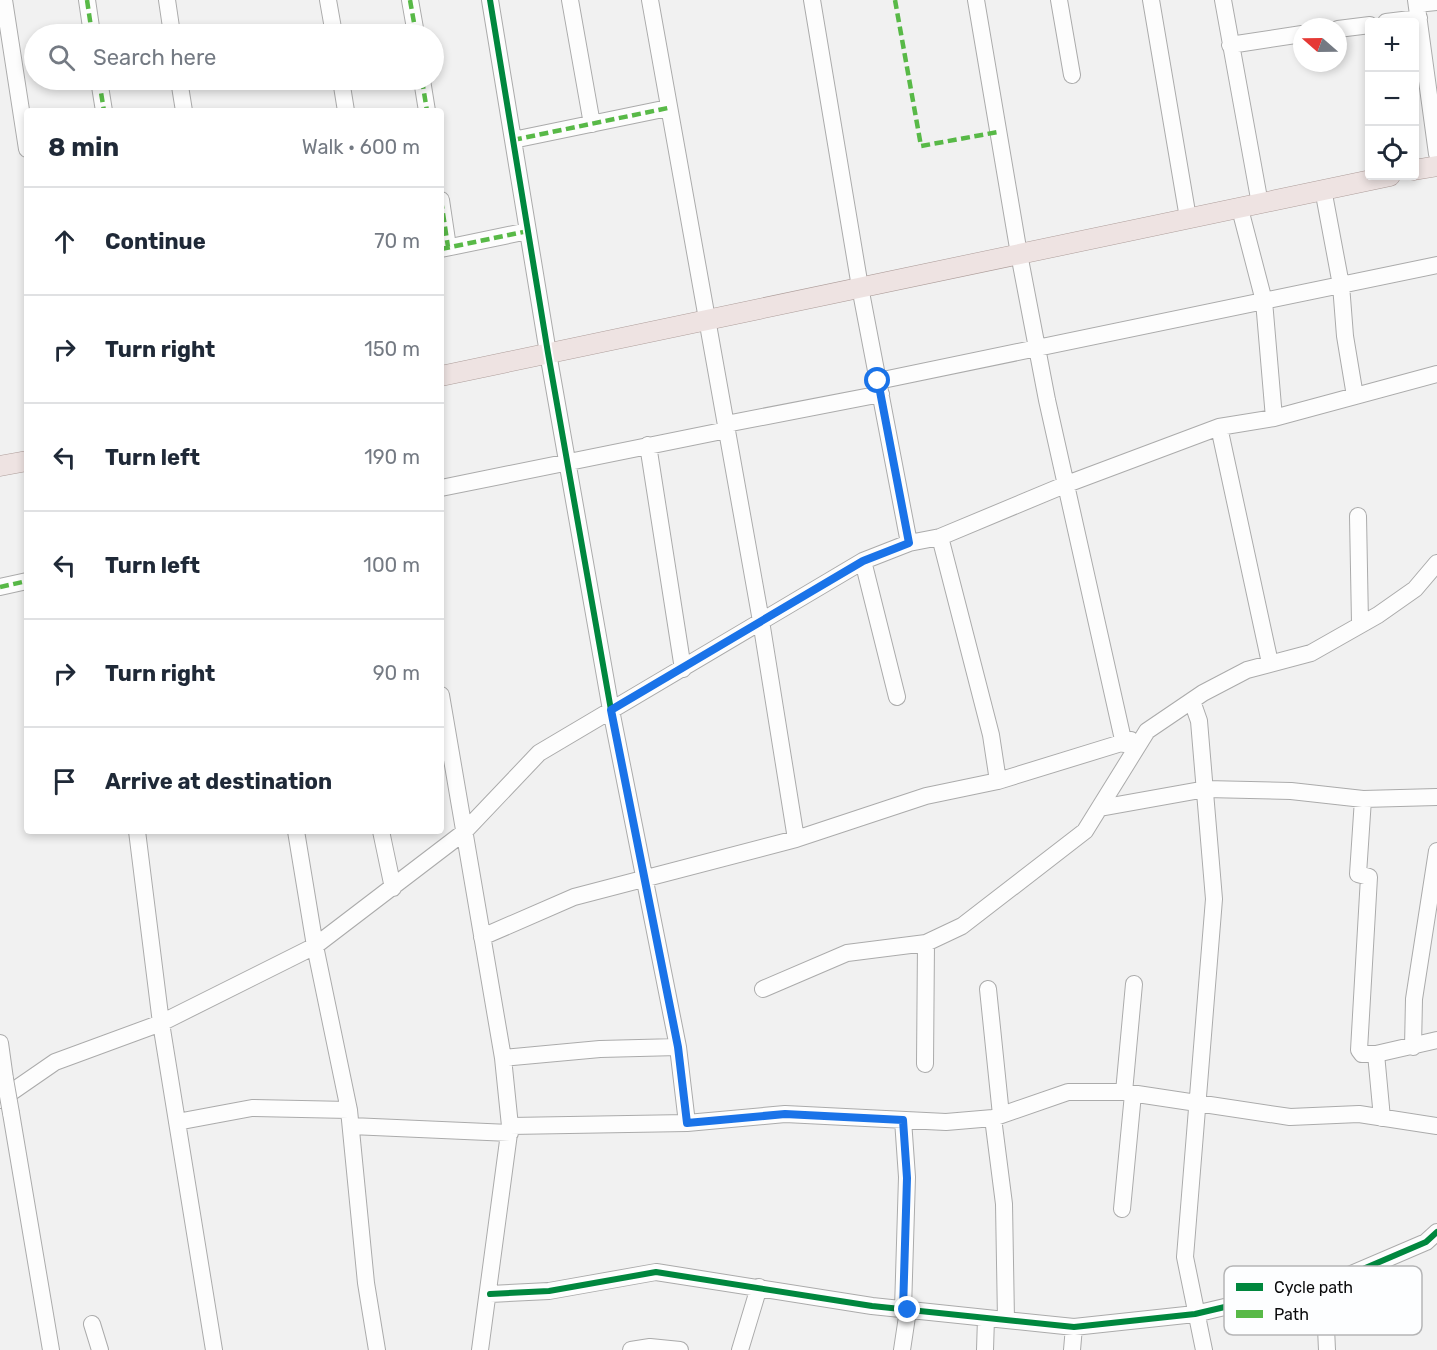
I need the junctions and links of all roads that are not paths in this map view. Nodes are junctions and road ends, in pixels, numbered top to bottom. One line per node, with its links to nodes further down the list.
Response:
1 (4, 0): 36 (street)
2 (87, 0): 17 (street)
3 (166, 0): 18 (street)
4 (328, 0): 19 (street)
5 (410, 0): 20 (street)
6 (490, 0): 37 (street)
7 (570, 0): 35 (street)
8 (650, 0): 34 (street)
9 (812, 0): 51 (street)
10 (976, 0): 48 (street)
11 (1059, 0): 25 (street)
12 (1151, 0): 45 (street)
13 (1223, 0): 24 (street)
14 (1437, 2): 15 (street)
15 (1417, 7): 16 (street); 38 (street)
16 (1394, 18)
17 (91, 24)
18 (170, 24)
19 (332, 24)
20 (414, 24)
21 (1365, 26): 22 (street)
22 (1347, 28)
23 (1293, 35): 24 (street)
24 (1230, 45): 43 (street)
25 (1072, 75)
26 (101, 90): 30 (street)
27 (181, 90): 31 (street)
28 (343, 90): 32 (street)
29 (424, 90): 33 (street)
30 (104, 108)
31 (184, 108)
32 (346, 108)
33 (427, 108)
34 (668, 108): 35 (street); 53 (street)
35 (591, 124): 37 (street)
36 (24, 130)
37 (513, 140): 46 (street)
38 (1437, 154)
39 (1437, 166): 40 (main road)
40 (1419, 169)
41 (1369, 180): 42 (main road)
42 (1323, 189): 43 (main road); 50 (street)
43 (1260, 204): 44 (main road)
44 (1240, 209): 45 (main road); 52 (street)
45 (1188, 218): 48 (main road)
46 (528, 231): 47 (street); 55 (street)
47 (445, 248)
48 (1019, 254): 51 (main road); 54 (street)
49 (1437, 265): 50 (street)
50 (1341, 285): 52 (street); 59 (street)
51 (860, 287): 53 (main road); 58 (street)
52 (1264, 301): 54 (street); 60 (street)
53 (706, 320): 55 (main road); 61 (street)
54 (1037, 348): 58 (street); 67 (street)
55 (548, 353): 57 (main road); 65 (street)
56 (1437, 374): 59 (street)
57 (444, 375)
58 (879, 387): 61 (street); 71 (street)
59 (1355, 396): 60 (street)
60 (1274, 418): 62 (street)
61 (726, 427): 63 (street); 76 (street)
62 (1219, 427): 67 (street); 78 (street)
63 (648, 445): 65 (street); 79 (street)
64 (24, 461): 66 (main road)
65 (569, 462): 68 (street); 82 (street)
66 (0, 466)
67 (1067, 484): 70 (street); 85 (street)
68 (444, 487)
69 (1358, 516): 77 (street)
70 (940, 537): 71 (street); 86 (street)
71 (909, 543): 72 (street)
72 (863, 561): 76 (street); 80 (street)
73 (1437, 563): 77 (street)
74 (24, 582): 75 (street)
75 (0, 587)
76 (761, 621): 79 (street); 95 (street)
77 (1360, 623): 78 (street)
78 (1270, 663): 81 (street)
79 (682, 669): 82 (street)
80 (897, 697)
81 (1192, 700): 84 (street); 87 (street)
82 (611, 710): 91 (street); 97 (street)
83 (444, 713): 91 (street)
84 (1147, 731): 85 (street); 90 (street)
85 (1124, 744): 86 (street)
86 (998, 782): 95 (street)
87 (1206, 789): 89 (street); 90 (street); 115 (street)
88 (1437, 797): 89 (street)
89 (1363, 799): 110 (street)
90 (1100, 808): 100 (street)
91 (463, 833): 98 (street); 99 (street)
92 (137, 834): 105 (street)
93 (296, 834): 101 (street)
94 (382, 834): 98 (street)
95 (796, 839): 97 (street)
96 (1437, 851): 109 (street)
97 (646, 876): 99 (street); 108 (street)
98 (393, 888): 101 (street)
99 (482, 937): 111 (street)
100 (926, 943): 103 (street); 112 (street)
101 (315, 946): 105 (street); 117 (street)
102 (1134, 984): 113 (street)
103 (763, 989)
104 (988, 989): 116 (street)
105 (161, 1023): 114 (street); 120 (street)
106 (1437, 1040): 109 (street)
107 (0, 1043): 137 (street, bridge)
108 (678, 1047): 111 (street); 121 (street)
109 (1413, 1047): 110 (street)
110 (1376, 1054): 118 (street)
111 (503, 1058): 123 (street)
112 (925, 1064)
113 (1128, 1093): 115 (street); 116 (street); 124 (street)
114 (0, 1100)
115 (1198, 1105): 118 (street); 131 (street)
116 (997, 1116): 119 (street); 133 (street)
117 (350, 1118): 120 (street); 123 (street); 140 (street)
118 (1382, 1118): 122 (street)
119 (903, 1120): 121 (street); 130 (street)
120 (177, 1122): 139 (street)
121 (687, 1123): 123 (street)
122 (1437, 1126)
123 (510, 1130): 128 (street)
124 (1122, 1209)
125 (1437, 1232): 126 (street)
126 (1366, 1266)
127 (759, 1287): 128 (street); 130 (street); 144 (street)
128 (490, 1294): 141 (street)
129 (1224, 1307): 131 (street)
130 (905, 1310): 132 (street); 145 (street)
131 (1195, 1314): 135 (street); 148 (street)
132 (986, 1318): 133 (street); 146 (street)
133 (1006, 1320): 135 (street)
134 (92, 1324): 138 (street)
135 (1074, 1327): 147 (street)
136 (1326, 1335): 149 (street)
137 (51, 1350)
138 (100, 1350)
139 (214, 1350)
140 (377, 1350)
141 (480, 1350)
142 (631, 1350): 143 (street)
143 (680, 1350)
144 (740, 1350)
145 (902, 1350)
146 (985, 1350)
147 (1072, 1350)
148 (1204, 1350)
149 (1327, 1350)

